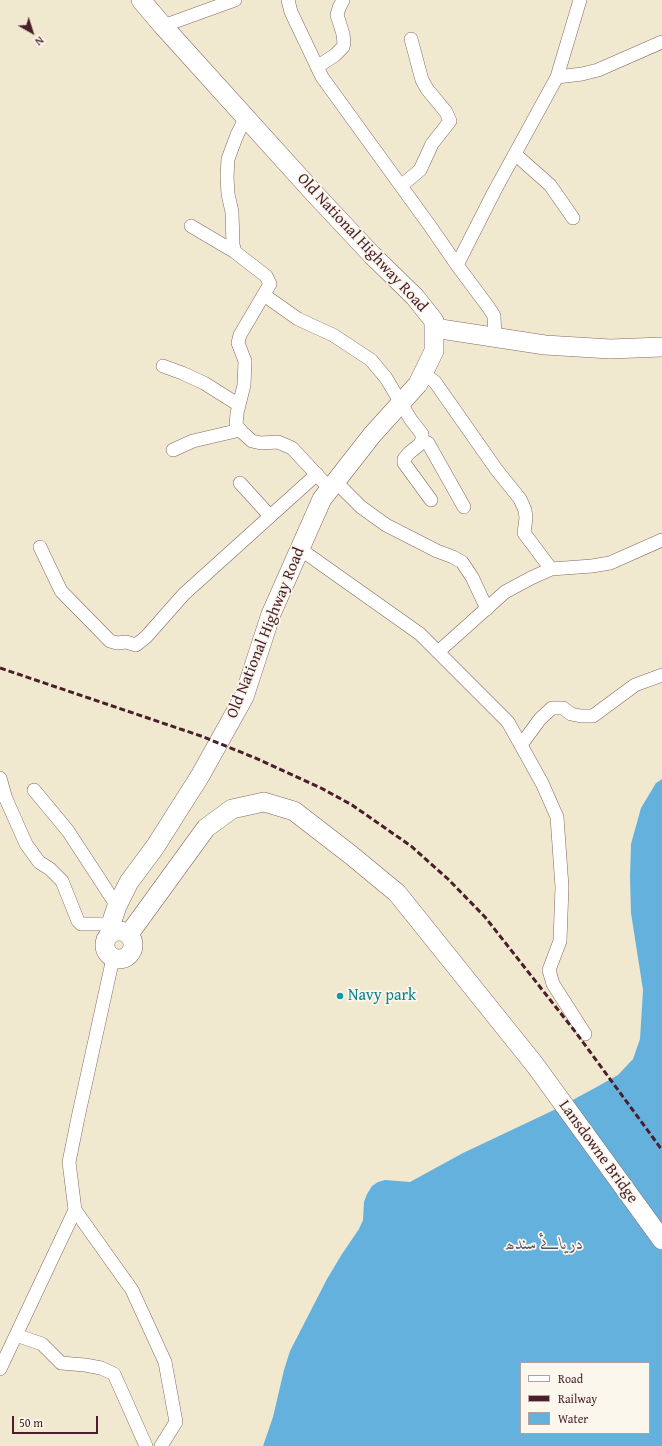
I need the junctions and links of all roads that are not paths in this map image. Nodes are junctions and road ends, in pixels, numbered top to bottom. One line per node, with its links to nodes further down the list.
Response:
1 (131, 0): 7 (main road)
2 (142, 0): 7 (main road, Old National Highway Road)
3 (236, 0): 7 (street)
4 (288, 0): 10 (street)
5 (343, 0): 10 (street)
6 (580, 0): 11 (street)
7 (163, 26): 12 (main road, Old National Highway Road)
8 (411, 39): 14 (street)
9 (662, 42): 11 (street)
10 (317, 67): 14 (street)
11 (557, 77): 13 (street)
12 (246, 117): 17 (street); 20 (main road, Old National Highway Road)
13 (515, 154): 15 (street); 18 (street)
14 (401, 186): 18 (street)
15 (573, 218)
16 (191, 226): 17 (street)
17 (235, 252): 19 (street)
18 (457, 265): 21 (street)
19 (264, 295): 25 (street); 26 (street)
20 (434, 328): 21 (main road); 24 (main road, Old National Highway Road)
21 (495, 337): 22 (main road)
22 (662, 347)
23 (163, 366): 26 (street)
24 (423, 373): 25 (main road, Old National Highway Road); 39 (street)
25 (402, 402): 28 (street); 32 (main road, Old National Highway Road)
26 (240, 405): 27 (street)
27 (240, 430): 29 (street); 30 (street)
28 (422, 440): 33 (street); 34 (street)
29 (174, 450)
30 (317, 474): 32 (street); 35 (street)
31 (240, 483): 35 (street)
32 (333, 486): 38 (main road, Old National Highway Road); 40 (street)
33 (432, 500)
34 (464, 507)
35 (270, 516): 37 (street)
36 (662, 540): 39 (street)
37 (40, 547)
38 (300, 549): 41 (street); 46 (main road, Old National Highway Road)
39 (551, 568): 40 (street)
40 (487, 608): 41 (street)
41 (438, 652): 43 (street)
42 (662, 675): 43 (street)
43 (521, 745): 48 (street)
44 (0, 778): 46 (street)
45 (34, 790): 46 (street)
46 (117, 924): 47 (main road); 50 (main road, Lansdowne Bridge)
47 (113, 958): 49 (street)
48 (585, 1034)
49 (75, 1210): 51 (street); 54 (street)
50 (662, 1240)
51 (16, 1335): 52 (street); 53 (street)
52 (1, 1364)
53 (146, 1446)
54 (161, 1446)

